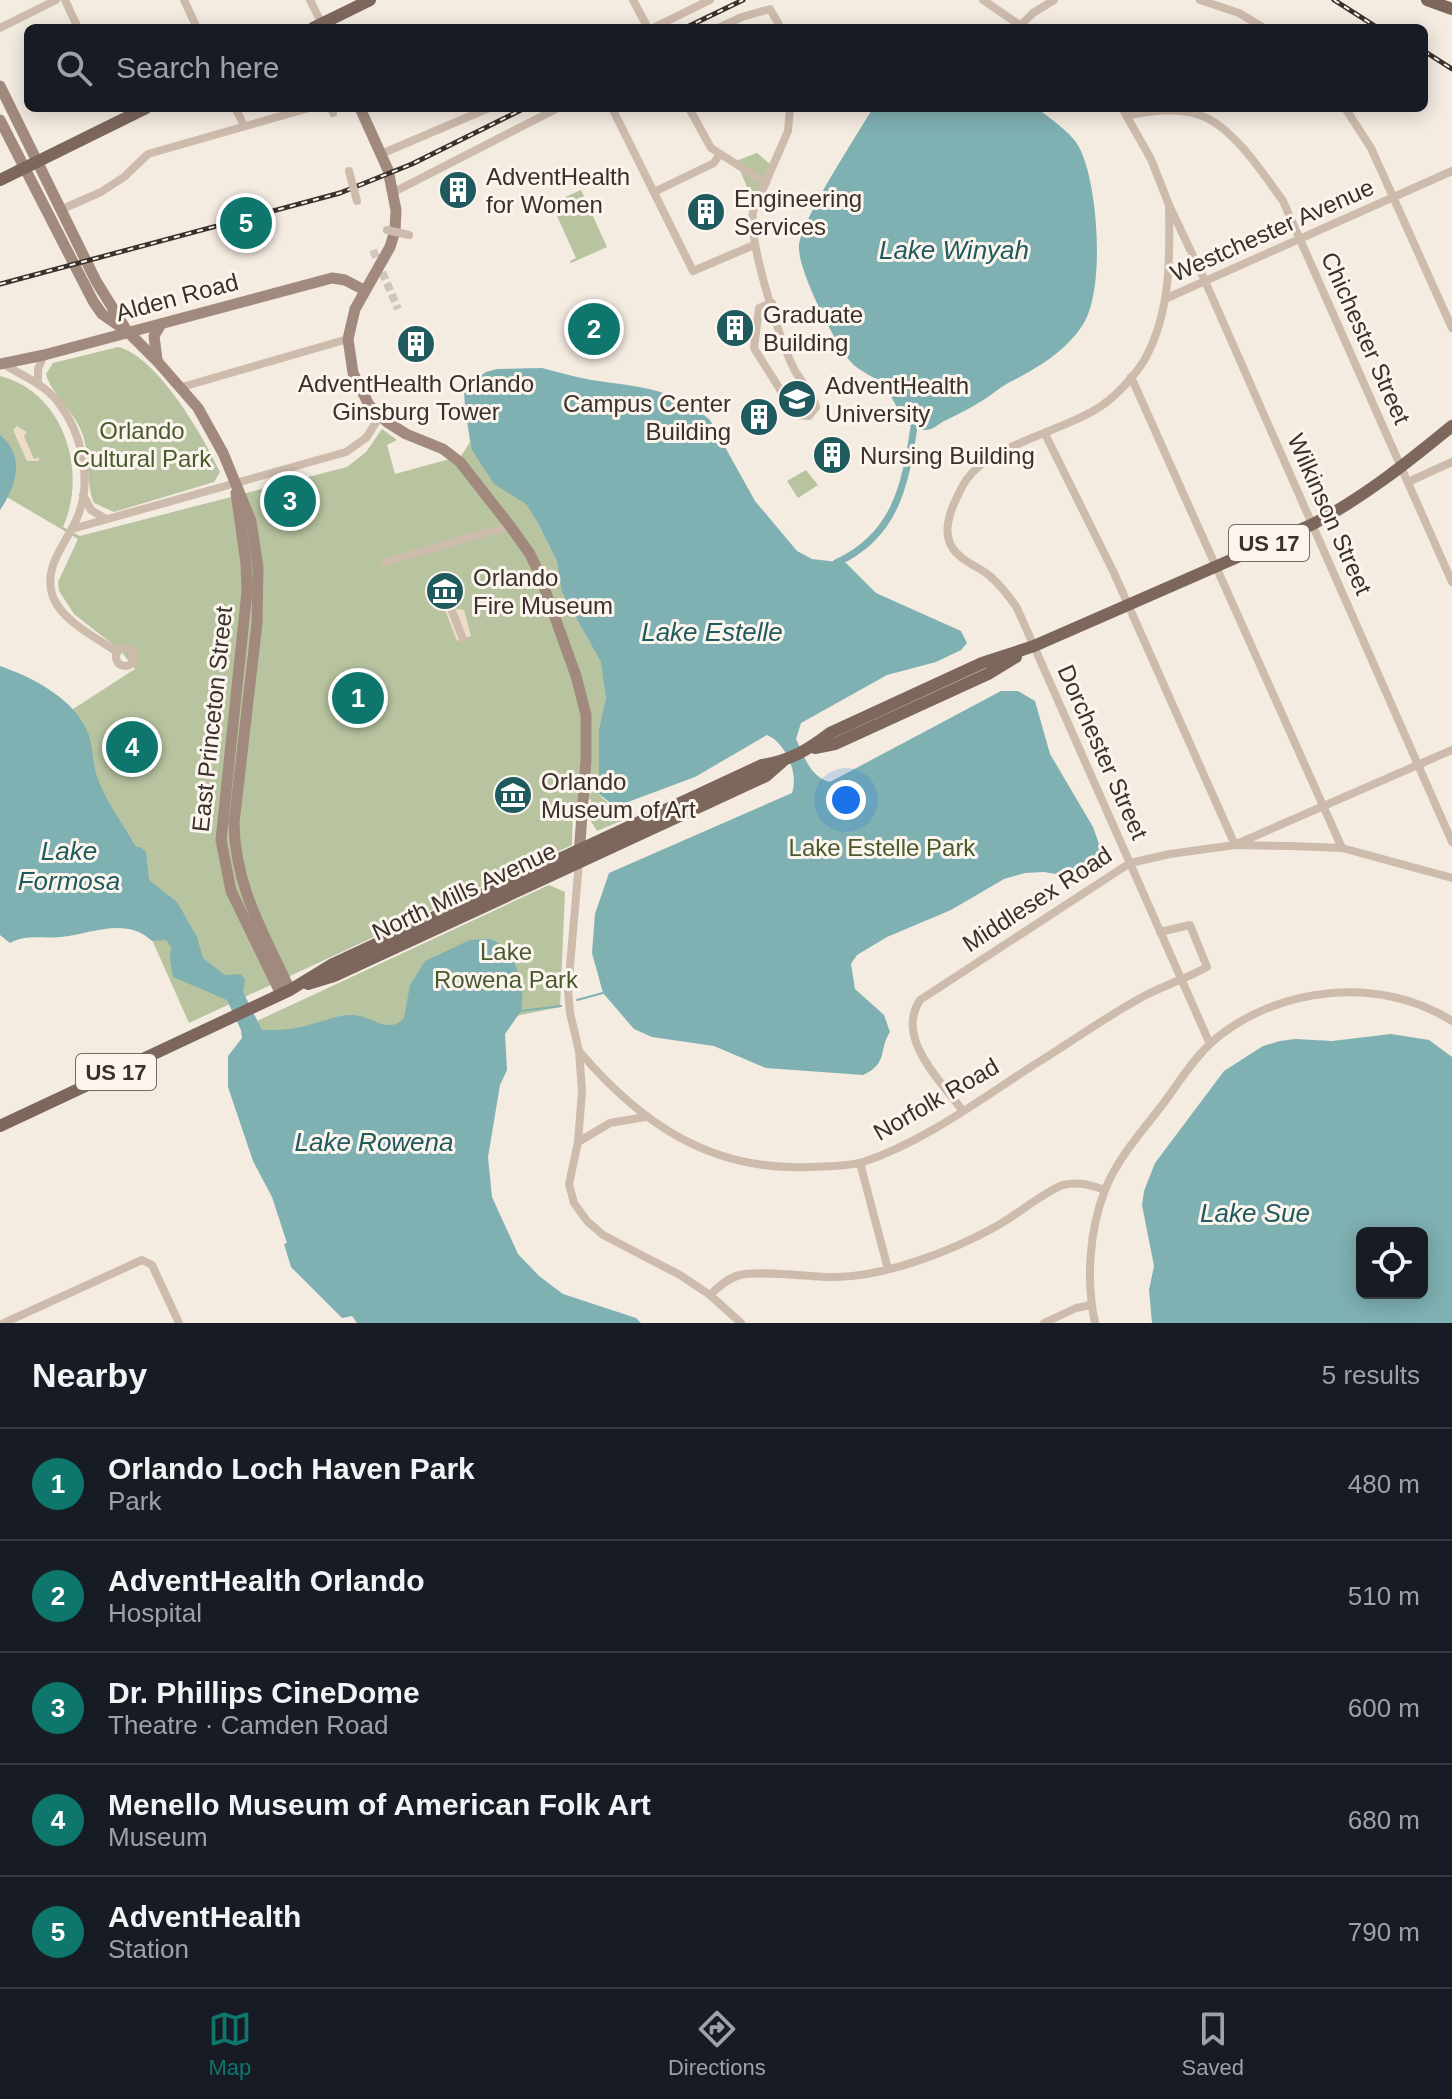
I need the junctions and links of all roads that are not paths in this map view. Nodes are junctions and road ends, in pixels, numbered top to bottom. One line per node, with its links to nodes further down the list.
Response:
1 (56, 0): 24 (street)
2 (65, 0): 13 (street)
3 (184, 0): 14 (street)
4 (310, 0): 15 (street)
5 (370, 0): 16 (main road)
6 (633, 0): 17 (street)
7 (710, 0): 18 (street)
8 (983, 0): 21 (street)
9 (1054, 0): 22 (street)
10 (1200, 0): 23 (street)
11 (1427, 0): 12 (main road)
12 (1452, 9)
13 (76, 24)
14 (195, 24)
15 (319, 24)
16 (326, 24)
17 (648, 24)
18 (659, 24)
19 (727, 24): 20 (street)
20 (779, 24)
21 (1018, 24)
22 (1024, 24)
23 (1257, 24)
24 (0, 28)
25 (0, 86): 42 (street)
26 (237, 112): 39 (street)
27 (294, 112): 39 (street)
28 (362, 112): 40 (street)
29 (480, 112): 40 (street)
30 (550, 112): 47 (street)
31 (614, 112): 48 (street)
32 (691, 112): 41 (street)
33 (790, 112): 46 (street)
34 (1126, 112): 51 (street, Wilkinson Street)
35 (1183, 112): 55 (street, Chichester Street)
36 (1348, 112): 49 (street)
37 (118, 115): 42 (main road)
38 (0, 120): 42 (street)
39 (244, 125): 52 (street)
40 (381, 154): 47 (street)
41 (719, 155): 46 (street); 48 (street)
42 (30, 165): 45 (main road); 52 (street, East Princeton Street); 61 (street, East Princeton Street)
43 (349, 171): 50 (street, bridge)
44 (1452, 171): 49 (street, Westchester Avenue)
45 (0, 180)
46 (766, 183): 56 (street)
47 (394, 192): 58 (street)
48 (654, 192): 56 (street)
49 (1395, 198): 55 (street, Westchester Avenue); 63 (street)
50 (357, 201)
51 (1169, 205): 57 (street, Wilkinson Street); 59 (street, Wilkinson Street)
52 (60, 210): 64 (street, East Princeton Street)
53 (387, 230): 54 (street, bridge)
54 (409, 235)
55 (1300, 239): 57 (street, Westchester Avenue); 77 (street, Chichester Street)
56 (754, 245): 60 (street)
57 (1205, 281): 59 (street, Westchester Avenue); 83 (street, Wilkinson Street)
58 (364, 290): 62 (street, Alden Road); 65 (street)
59 (1167, 298): 70 (street, Westchester Avenue)
60 (772, 303): 60 (street)
61 (102, 314): 64 (street, East Princeton Street); 66 (street)
62 (161, 324): 64 (street, Alden Road); 68 (street)
63 (1452, 328)
64 (128, 332): 66 (street, Alden Road); 68 (street, East Princeton Street)
65 (348, 339): 72 (street); 73 (street)
66 (92, 342): 67 (street, Alden Road)
67 (44, 355): 69 (street, Alden Road); 71 (street)
68 (157, 361): 72 (street, East Princeton Street)
69 (2, 364): 71 (street)
70 (1131, 377): 75 (street, Westchester Avenue); 87 (street)
71 (38, 384): 80 (street)
72 (182, 387): 79 (street, East Princeton Street)
73 (380, 416): 79 (street); 84 (street)
74 (1452, 426): 77 (main road, North Mills Avenue / US 17)
75 (1045, 434): 81 (street, Westchester Avenue); 90 (street)
76 (1452, 462): 78 (street)
77 (1402, 467): 78 (street, Chichester Street); 83 (main road, North Mills Avenue / US 17)
78 (1408, 482): 88 (street, Chichester Street)
79 (235, 484): 82 (street); 107 (street, East Princeton Street)
80 (82, 494): 82 (street); 85 (street)
81 (957, 497): 92 (street, Dorchester Street)
82 (107, 519): 85 (street)
83 (1313, 524): 87 (main road, North Mills Avenue / US 17); 96 (street, Wilkinson Street)
84 (510, 526): 86 (street); 100 (street)
85 (72, 529): 93 (street)
86 (385, 562)
87 (1216, 566): 90 (main road, North Mills Avenue / US 17); 97 (street)
88 (1452, 582)
89 (449, 603): 91 (street)
90 (1128, 604): 92 (main road, North Mills Avenue / US 17); 99 (street)
91 (463, 639)
92 (1034, 646): 95 (main road, North Mills Avenue / US 17); 103 (street, Dorchester Street)
93 (117, 652)
94 (1452, 750): 96 (street)
95 (782, 762): 100 (main road, North Mills Avenue / US 17); 102 (main road, North Mills Avenue / US 17)
96 (1418, 765): 97 (street); 98 (street, Wilkinson Street)
97 (1323, 807): 99 (street); 101 (street)
98 (1452, 842)
99 (1235, 845): 101 (street, Middlesex Road); 103 (street, Middlesex Road)
100 (580, 848): 102 (street); 107 (main road, North Mills Avenue / US 17)
101 (1342, 848): 104 (street, Middlesex Road)
102 (579, 862): 107 (main road, North Mills Avenue / US 17); 110 (street)
103 (1130, 863): 105 (street, Dorchester Street); 111 (street, Middlesex Road)
104 (1452, 878)
105 (1160, 932): 106 (street, Dorchester Street); 106 (street)
106 (1183, 980): 109 (street, Dorchester Street); 111 (street, Norfolk Road)
107 (286, 992): 113 (main road, North Mills Avenue / US 17)
108 (1452, 1021): 109 (street)
109 (1210, 1044): 116 (street)
110 (579, 1051): 112 (street, Norfolk Road); 114 (street)
111 (962, 1110): 115 (street, Norfolk Road)
112 (645, 1117): 114 (street); 115 (street, Norfolk Road)
113 (0, 1126)
114 (578, 1142): 118 (street)
115 (860, 1163): 117 (street)
116 (1105, 1190): 117 (street); 119 (street)
117 (888, 1269): 118 (street)
118 (710, 1295): 122 (street)
119 (1091, 1305): 123 (street); 124 (street)
120 (4, 1323): 121 (street)
121 (179, 1323)
122 (741, 1323)
123 (1044, 1323)
124 (1095, 1323)

